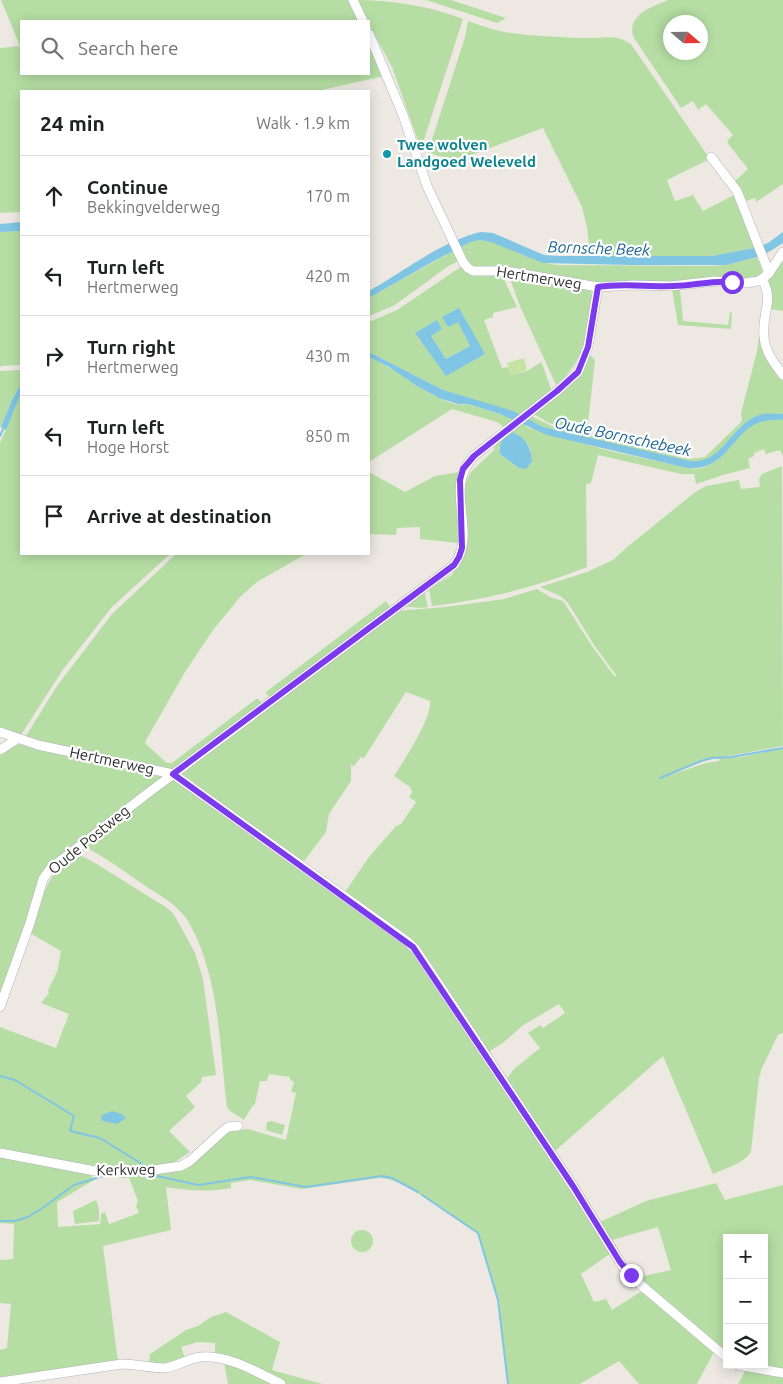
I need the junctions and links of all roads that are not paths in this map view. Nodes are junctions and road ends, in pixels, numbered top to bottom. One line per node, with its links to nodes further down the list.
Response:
1 (353, 0): 2 (street)
2 (363, 20)
3 (370, 36): 7 (street, Hertmerweg)
4 (711, 157): 6 (street)
5 (783, 252): 6 (street)
6 (766, 276): 7 (street); 8 (street)
7 (598, 287): 12 (street, Hertmerweg)
8 (783, 375)
9 (0, 732): 10 (street, Hertmerweg)
10 (17, 739): 11 (street); 12 (street, Hertmerweg)
11 (0, 750)
12 (173, 774): 13 (street, Oude Postweg); 16 (street)
13 (0, 1007)
14 (238, 1126): 15 (street, Kerkweg)
15 (0, 1152)
16 (723, 1354)
17 (760, 1369): 18 (street)
18 (783, 1373)
19 (0, 1382): 20 (street)
20 (281, 1384)

